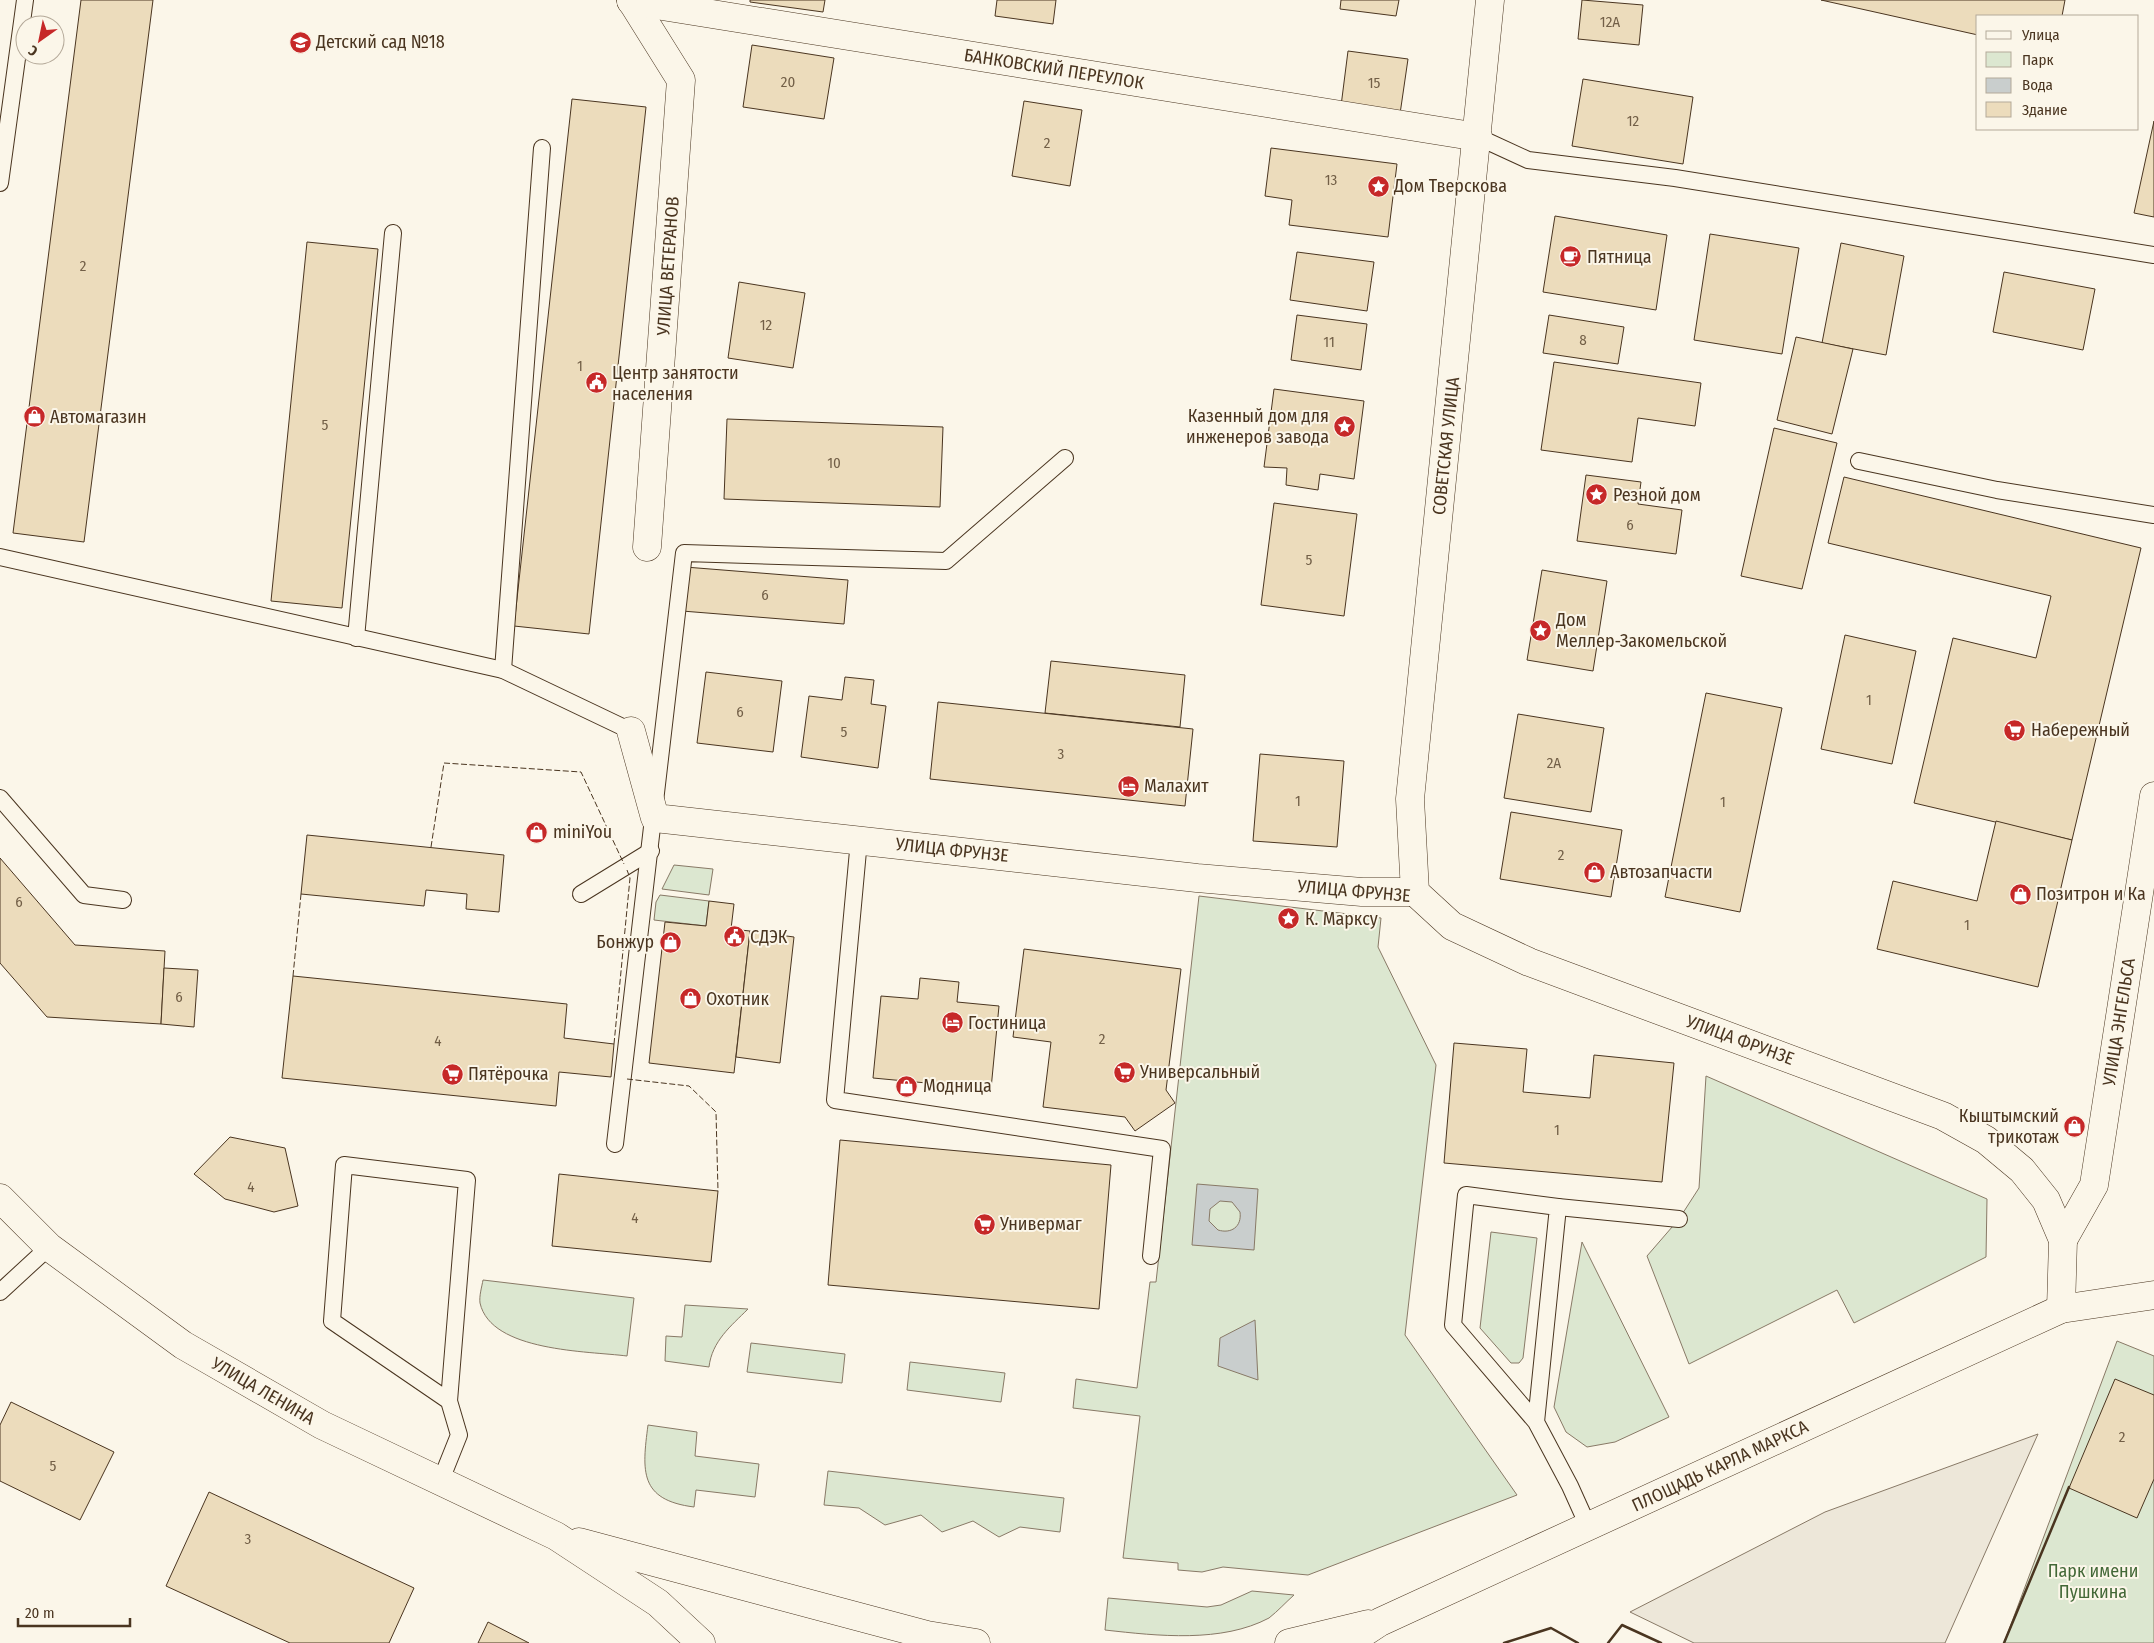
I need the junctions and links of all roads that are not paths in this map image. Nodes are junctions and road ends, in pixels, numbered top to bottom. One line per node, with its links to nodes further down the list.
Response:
1 (25, 0): 6 (lane)
2 (1490, 0): 4 (street, СОВЕТСКАЯ УЛИЦА)
3 (631, 1): 4 (street, БАНКОВСКИЙ ПЕРЕУЛОК); 12 (street, УЛИЦА ВЕТЕРАНОВ)
4 (1478, 137): 8 (lane); 22 (street, СОВЕТСКАЯ УЛИЦА)
5 (542, 148): 15 (lane)
6 (0, 182)
7 (392, 232): 14 (lane)
8 (2154, 255)
9 (1065, 458): 19 (lane)
10 (1859, 461): 11 (lane)
11 (2154, 515)
12 (647, 546)
13 (0, 557): 14 (lane)
14 (356, 638): 15 (lane)
15 (503, 670): 16 (lane)
16 (631, 731): 19 (street)
17 (2154, 796): 29 (street, УЛИЦА ЭНГЕЛЬСА)
18 (0, 798): 24 (lane)
19 (654, 818): 20 (street, УЛИЦА ФРУНЗЕ); 21 (lane)
20 (859, 840): 22 (street, УЛИЦА ФРУНЗЕ); 31 (lane)
21 (651, 851): 23 (lane); 25 (lane)
22 (1415, 892): 29 (street, УЛИЦА ФРУНЗЕ)
23 (581, 894)
24 (122, 900)
25 (615, 1144)
26 (0, 1198): 30 (street, УЛИЦА ЛЕНИНА)
27 (1558, 1207): 28 (lane); 36 (lane); 36 (lane)
28 (1679, 1219)
29 (2063, 1240): 34 (street, УЛИЦА ФРУНЗЕ)
30 (50, 1247): 32 (lane); 37 (street, УЛИЦА ЛЕНИНА)
31 (1151, 1256)
32 (0, 1292)
33 (2154, 1295): 34 (street, ПЛОЩАДЬ КАРЛА МАРКСА)
34 (2061, 1309): 38 (street, ПЛОЩАДЬ КАРЛА МАРКСА)
35 (449, 1401): 35 (lane); 37 (lane)
36 (1536, 1422): 38 (lane)
37 (441, 1480): 39 (street, УЛИЦА ЛЕНИНА)
38 (1588, 1526): 40 (street, ПЛОЩАДЬ КАРЛА МАРКСА)
39 (556, 1536): 41 (street); 42 (street)
40 (1380, 1622): 45 (street); 46 (street)
41 (927, 1634): 43 (street); 44 (street)
42 (701, 1643)
43 (900, 1643)
44 (976, 1643)
45 (1289, 1643)
46 (1348, 1643)

